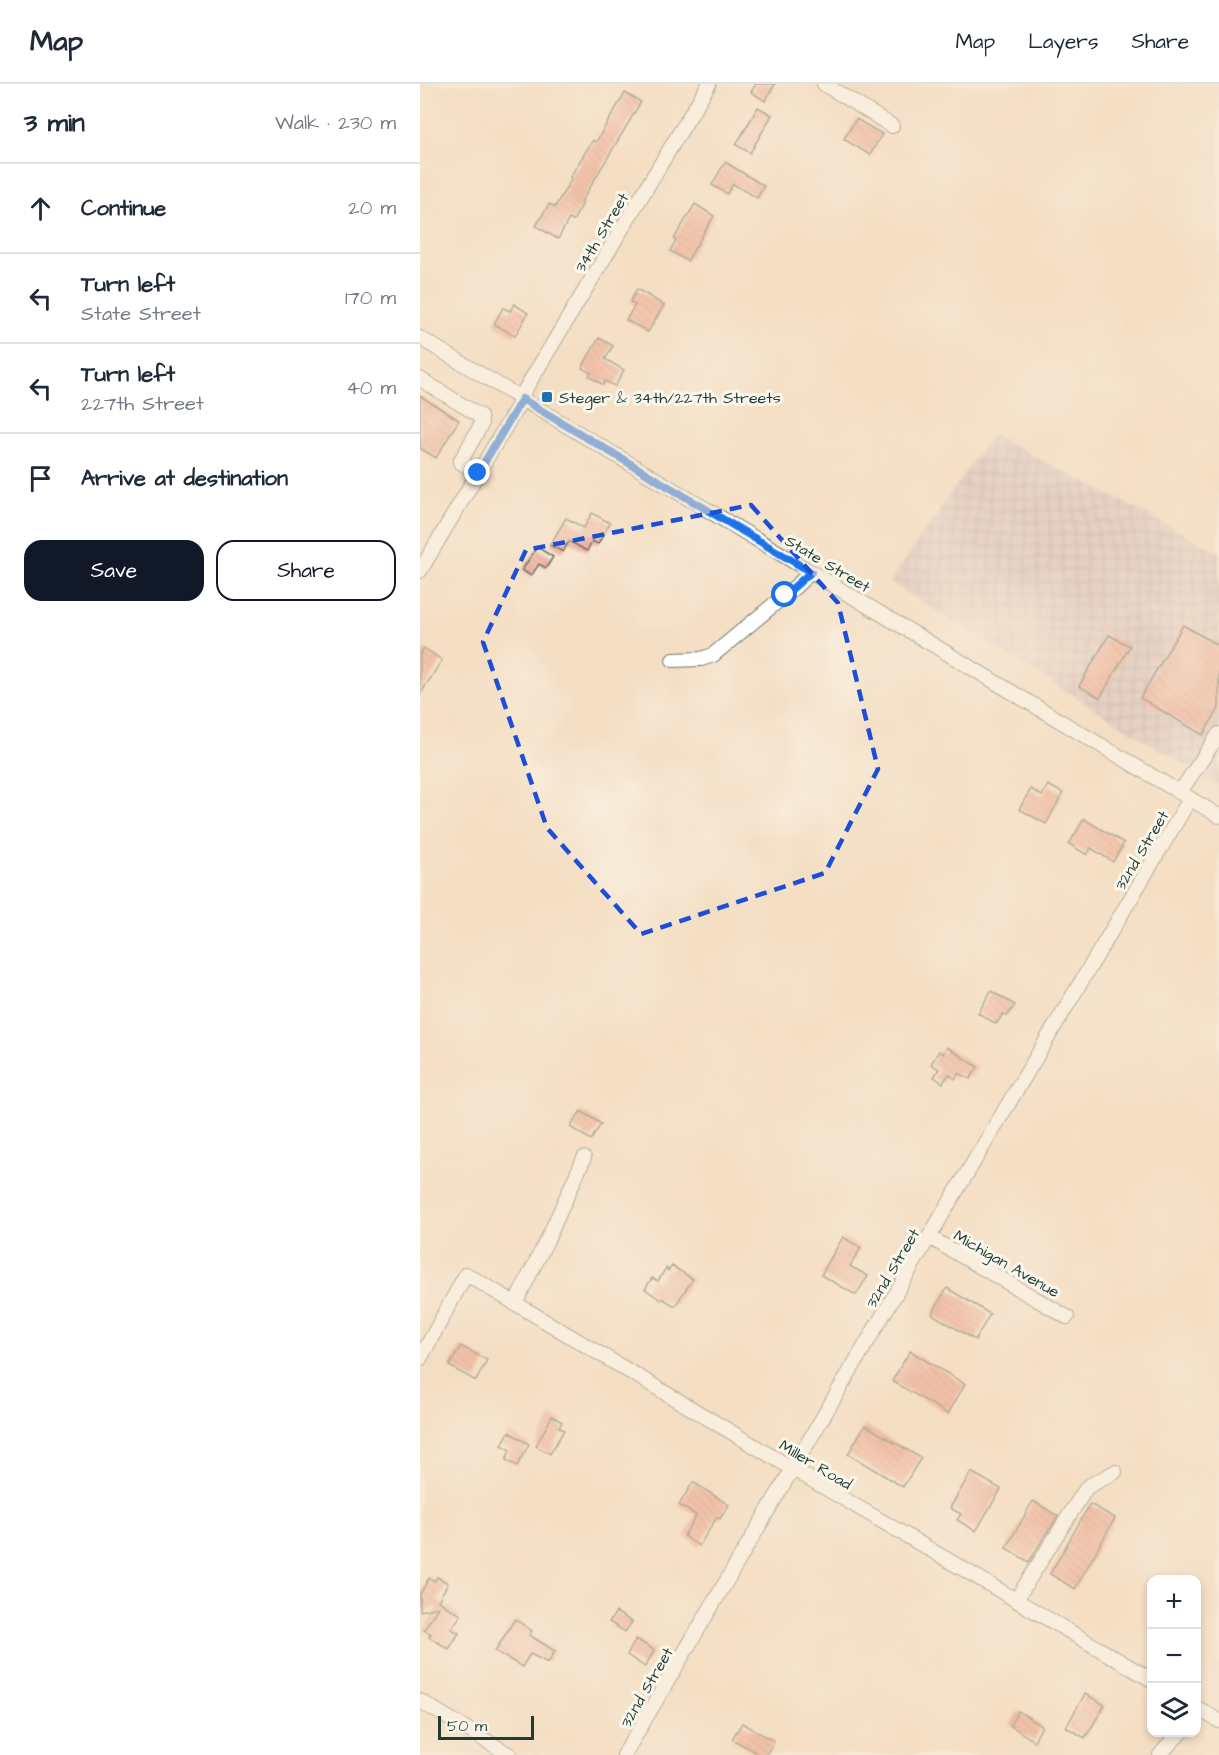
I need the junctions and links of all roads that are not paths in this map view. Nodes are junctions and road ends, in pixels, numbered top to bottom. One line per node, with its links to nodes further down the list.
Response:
1 (709, 84): 6 (street, 34th Street)
2 (824, 84): 3 (street)
3 (892, 126)
4 (420, 338): 6 (street, State Street)
5 (420, 379): 7 (street)
6 (521, 398): 7 (street, 34th Street); 9 (street, State Street)
7 (478, 473): 8 (street, 34th Street)
8 (420, 571)
9 (811, 572): 10 (street); 12 (street, State Street)
10 (673, 660)
11 (1219, 734): 12 (street, 32nd Street)
12 (1185, 795): 13 (street, State Street); 15 (street, 32nd Street)
13 (1219, 816)
14 (584, 1158): 16 (street)
15 (929, 1238): 17 (street, Michigan Avenue); 19 (street, 32nd Street)
16 (515, 1304): 18 (street, Miller Road); 19 (street, Miller Road)
17 (1067, 1317)
18 (420, 1359)
19 (793, 1469): 21 (street, Miller Road); 28 (street, 32nd Street)
20 (1116, 1472): 21 (street)
21 (1016, 1600): 22 (street, Miller Road)
22 (1147, 1677)
23 (420, 1701): 27 (street)
24 (1201, 1714): 25 (street)
25 (1219, 1721)
26 (1176, 1737): 29 (street)
27 (510, 1755)
28 (624, 1755)
29 (1160, 1755)

